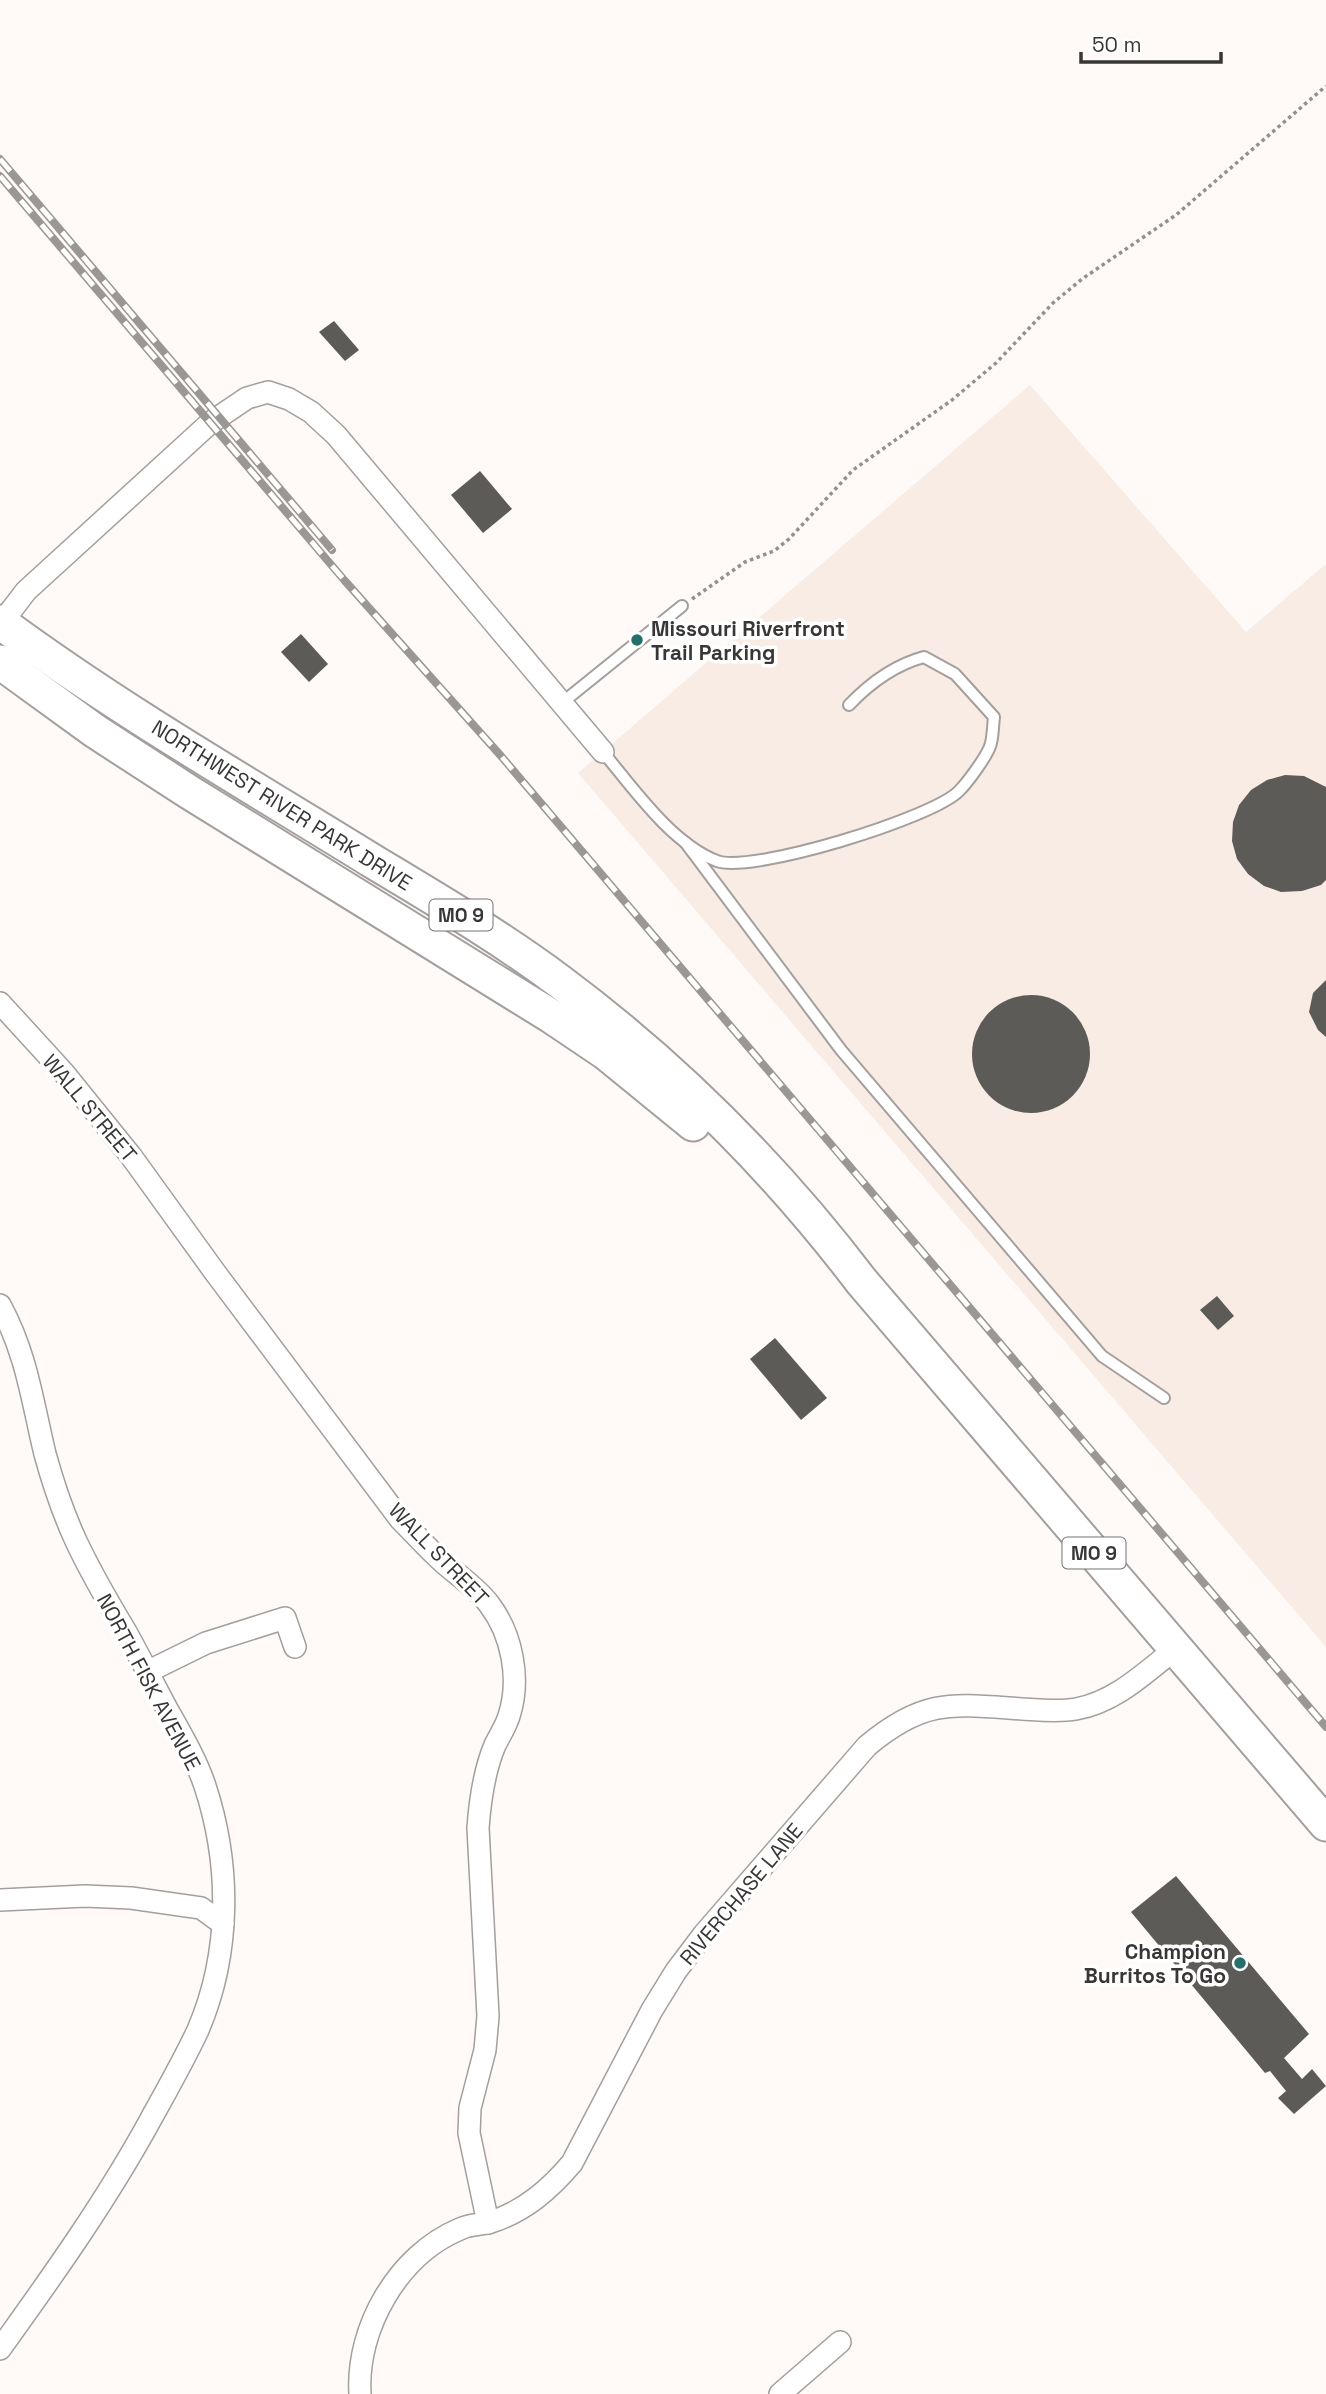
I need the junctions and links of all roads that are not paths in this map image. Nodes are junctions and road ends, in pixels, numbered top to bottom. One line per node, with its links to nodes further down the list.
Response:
1 (682, 606): 4 (lane)
2 (0, 623): 4 (street); 9 (main road, NORTHWEST RIVER PARK DRIVE / MO 9)
3 (0, 662): 9 (main road, NORTHWEST RIVER PARK DRIVE / MO 9)
4 (563, 702): 6 (street)
5 (849, 705): 7 (lane)
6 (603, 752): 7 (lane)
7 (685, 842): 11 (lane)
8 (0, 1003): 18 (street, WALL STREET)
9 (862, 1282): 13 (main road, NORTHWEST RIVER PARK DRIVE / MO 9)
10 (0, 1305): 14 (street, NORTH FISK AVENUE)
11 (1164, 1398)
12 (295, 1647): 14 (street)
13 (1175, 1649): 15 (main road, NORTHWEST RIVER PARK DRIVE / MO 9); 18 (street, RIVERCHASE LANE)
14 (147, 1672): 17 (street, NORTH FISK AVENUE)
15 (1326, 1824)
16 (0, 1900): 17 (street)
17 (223, 1924): 20 (street, NORTH FISK AVENUE)
18 (488, 2223): 21 (street, RIVERCHASE LANE)
19 (840, 2342): 22 (street)
20 (0, 2349)
21 (360, 2394)
22 (780, 2394)

